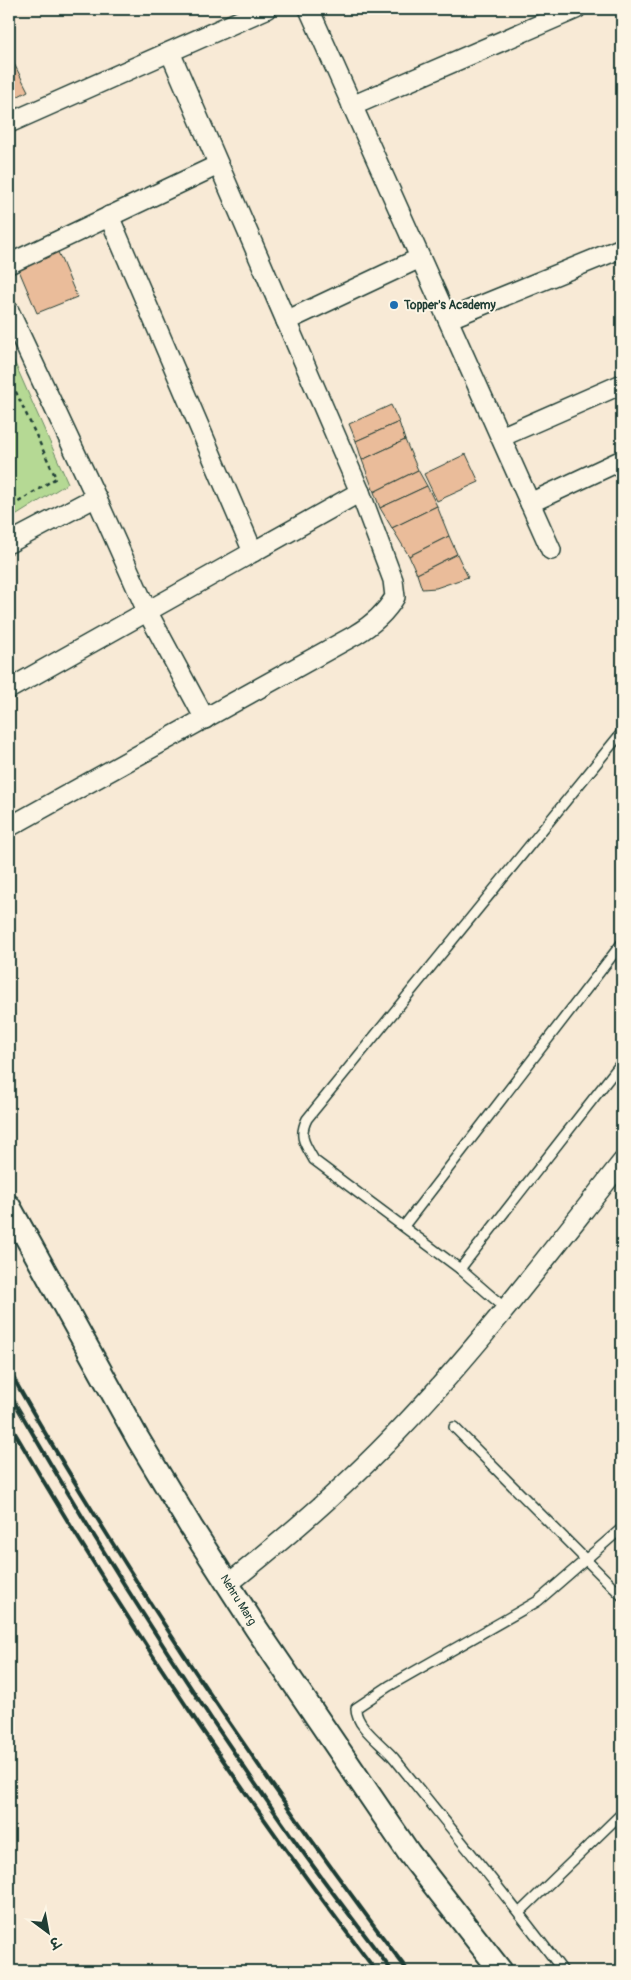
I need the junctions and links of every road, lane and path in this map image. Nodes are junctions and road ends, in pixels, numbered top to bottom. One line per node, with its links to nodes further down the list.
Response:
1 (266, 9): 4 (street)
2 (308, 9): 5 (street)
3 (576, 9): 5 (street)
4 (170, 52): 6 (street); 7 (street)
5 (352, 106): 10 (street)
6 (9, 123)
7 (218, 165): 8 (street); 14 (street)
8 (109, 216): 11 (street); 27 (street)
9 (622, 248): 13 (street)
10 (420, 258): 13 (street); 14 (street)
11 (9, 264)
12 (9, 311): 22 (street)
13 (448, 319): 19 (street)
14 (286, 321): 21 (street)
15 (9, 377): 17 (path)
16 (622, 384): 19 (street)
17 (16, 392): 18 (path); 24 (path)
18 (9, 396)
19 (501, 437): 23 (street)
20 (622, 460): 23 (street)
21 (360, 492): 27 (street); 30 (street)
22 (96, 497): 25 (street); 28 (street)
23 (530, 503): 26 (street)
24 (9, 508)
25 (9, 543)
26 (551, 550)
27 (253, 552): 28 (street)
28 (147, 611): 29 (street); 30 (street)
29 (9, 689)
30 (204, 719): 32 (street)
31 (622, 732): 37 (lane)
32 (9, 827)
33 (622, 943): 37 (lane)
34 (622, 1062): 38 (lane)
35 (622, 1162): 39 (street)
36 (9, 1206): 43 (street, Nehru Marg)
37 (404, 1226): 38 (lane)
38 (460, 1269): 39 (lane)
39 (506, 1308): 43 (street)
40 (454, 1427): 42 (lane)
41 (622, 1528): 42 (lane)
42 (586, 1560): 44 (lane); 46 (lane)
43 (228, 1584): 47 (street, Nehru Marg)
44 (622, 1596)
45 (622, 1813): 46 (lane)
46 (519, 1913): 48 (lane)
47 (502, 1971)
48 (562, 1971)

